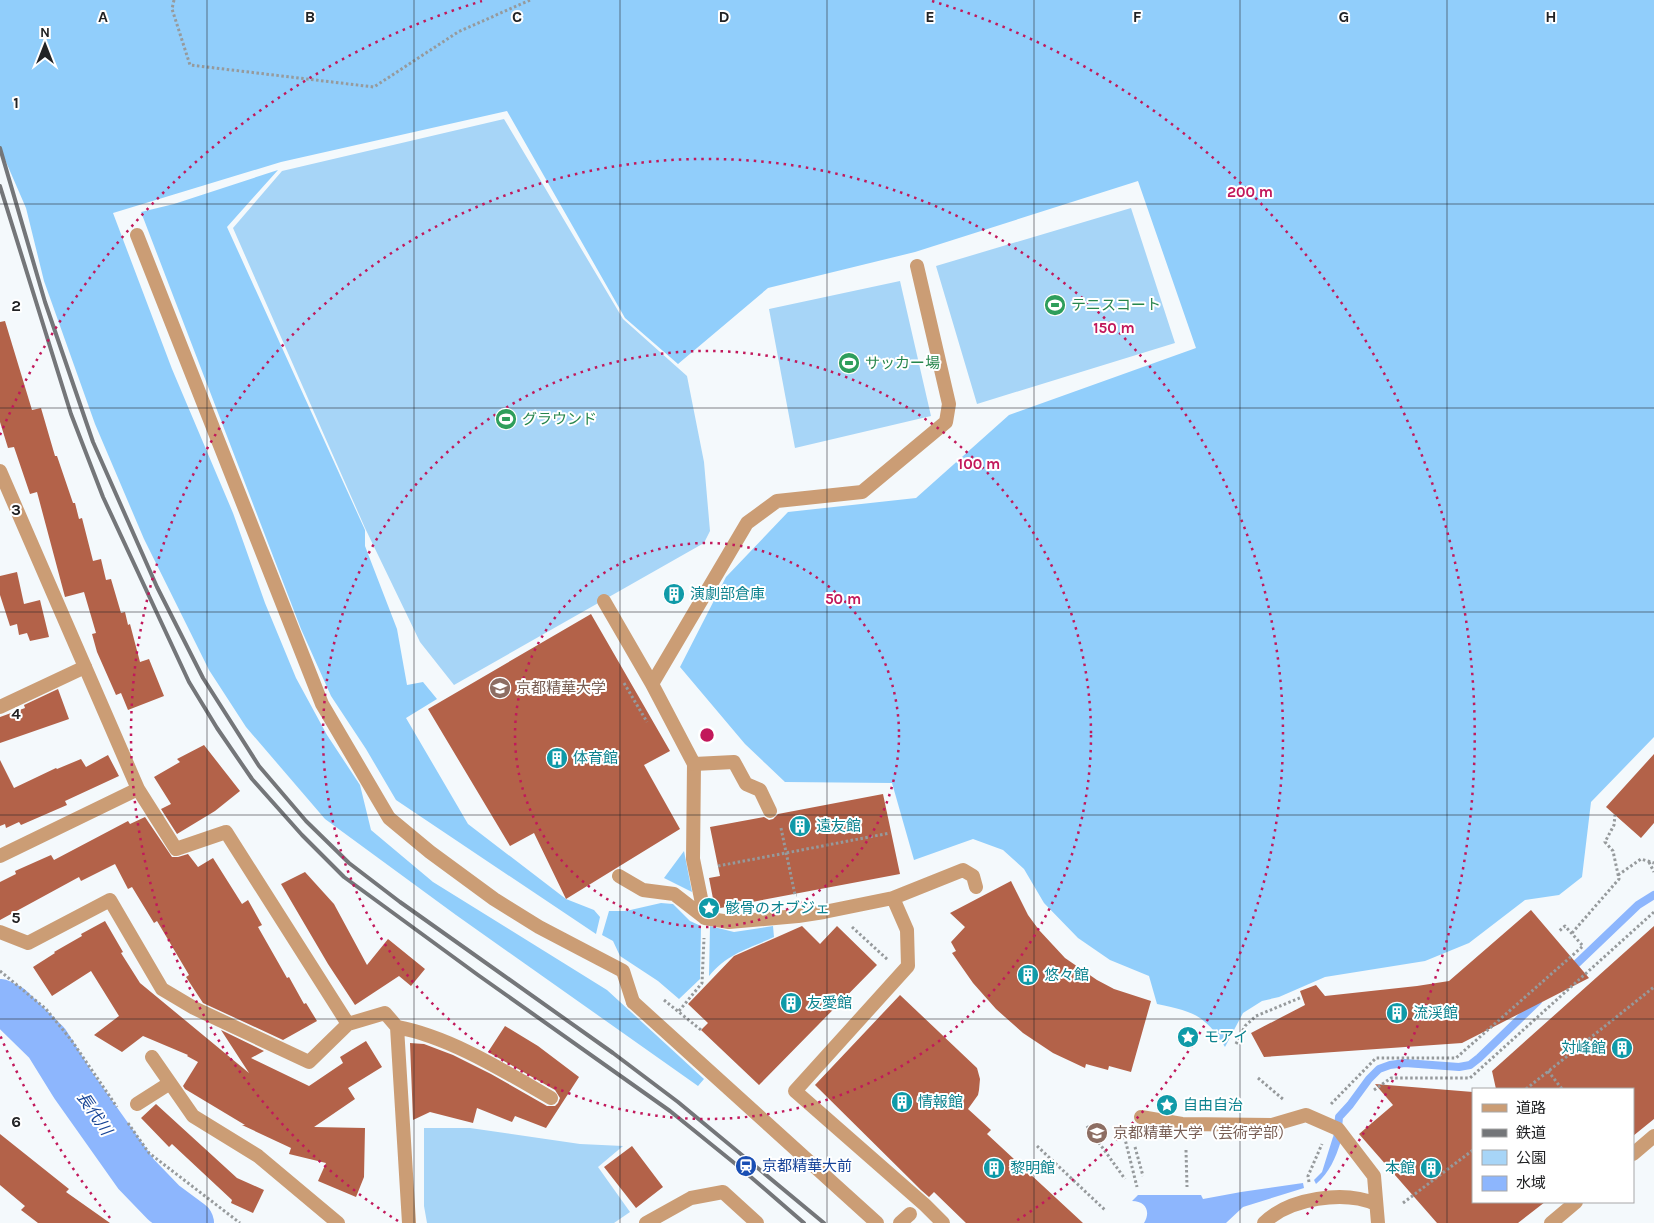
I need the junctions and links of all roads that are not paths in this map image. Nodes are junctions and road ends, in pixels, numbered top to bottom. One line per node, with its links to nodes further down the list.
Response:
1 (137, 235): 33 (street)
2 (917, 266): 6 (street)
3 (0, 471): 5 (street)
4 (604, 601): 6 (street)
5 (85, 667): 7 (street); 9 (street)
6 (652, 684): 8 (street)
7 (0, 707)
8 (694, 764): 10 (street); 15 (street)
9 (138, 789): 11 (street); 17 (street)
10 (770, 811)
11 (0, 856)
12 (619, 876): 15 (street)
13 (976, 887): 14 (street)
14 (893, 898): 15 (street); 28 (street)
15 (705, 918)
16 (0, 932): 17 (street)
17 (348, 1024): 18 (street)
18 (397, 1028): 21 (street); 30 (street)
19 (152, 1057): 20 (street)
20 (170, 1083): 22 (street); 29 (street)
21 (551, 1098)
22 (137, 1104)
23 (1141, 1116): 27 (street)
24 (1654, 1136): 25 (street)
25 (1634, 1153)
26 (1575, 1203): 37 (street)
27 (1376, 1204): 35 (street); 36 (street)
28 (913, 1212): 34 (street)
29 (338, 1223)
30 (409, 1223)
31 (646, 1223): 32 (street)
32 (757, 1223)
33 (877, 1223)
34 (943, 1223)
35 (1264, 1223)
36 (1378, 1223)
37 (1551, 1223)

